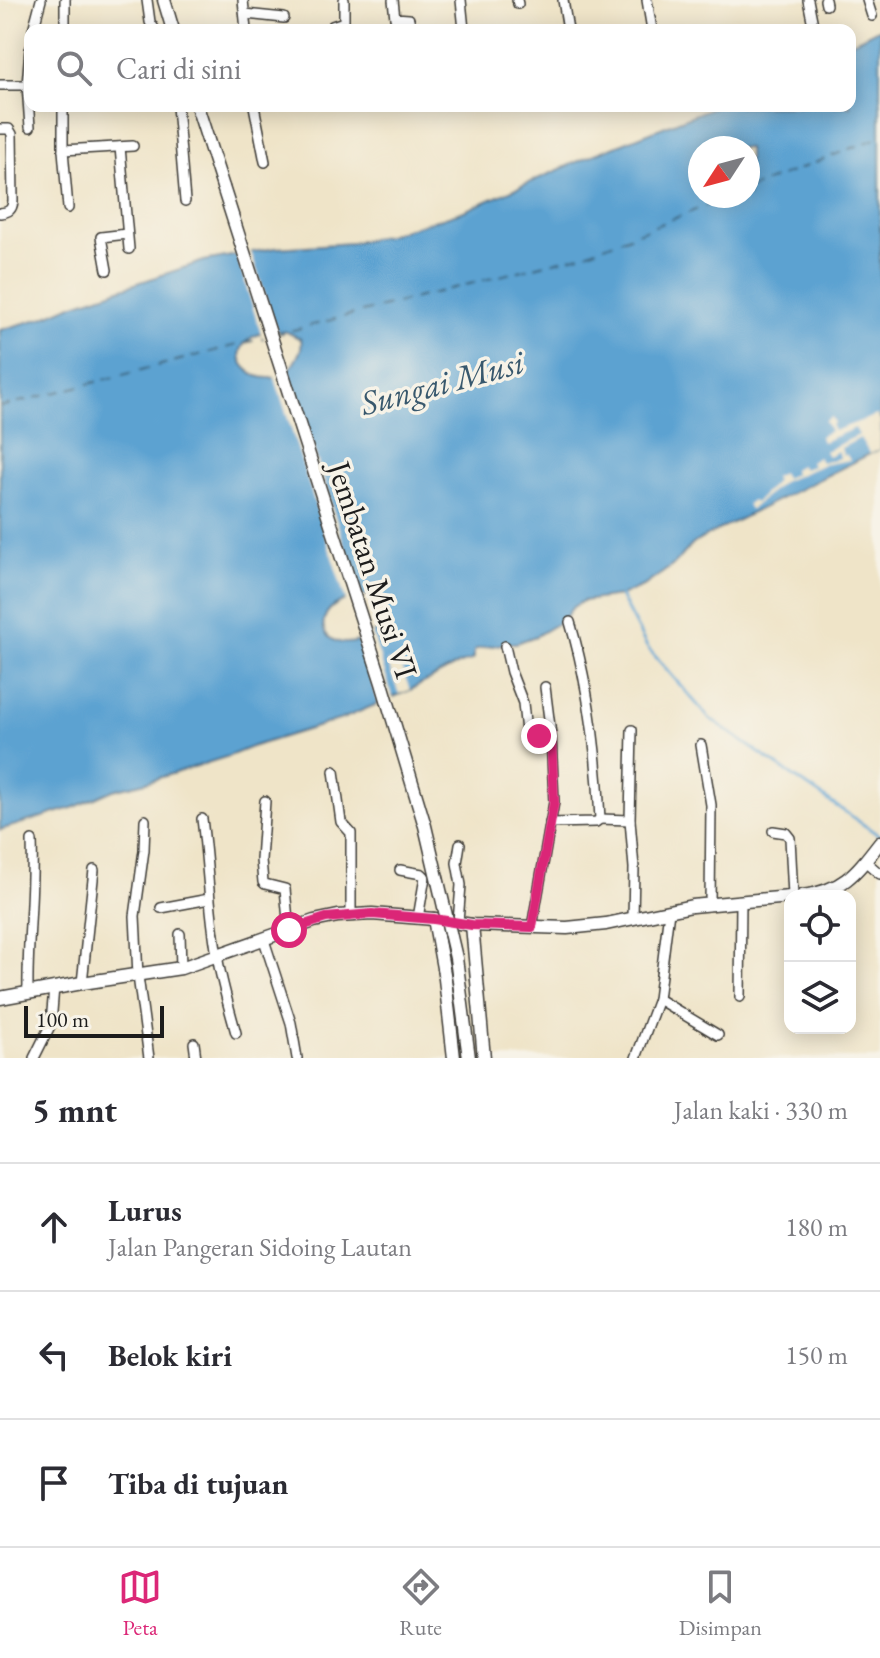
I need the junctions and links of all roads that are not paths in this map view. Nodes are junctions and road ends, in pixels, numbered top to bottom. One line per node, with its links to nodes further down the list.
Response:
1 (41, 0): 16 (street)
2 (65, 0): 17 (street)
3 (147, 0): 18 (street)
4 (164, 0): 19 (street)
5 (243, 0): 13 (street)
6 (344, 0): 21 (street)
7 (393, 0): 22 (street)
8 (461, 0): 23 (street)
9 (563, 0): 24 (street)
10 (647, 0): 25 (street)
11 (808, 0): 26 (street)
12 (867, 0): 14 (street)
13 (245, 14): 15 (street); 20 (street)
14 (872, 16)
15 (284, 18)
16 (35, 24)
17 (65, 24)
18 (151, 24)
19 (171, 24)
20 (246, 24)
21 (338, 24)
22 (410, 24)
23 (463, 24)
24 (567, 24)
25 (651, 24)
26 (813, 24)
27 (0, 85): 28 (street)
28 (24, 85)
29 (29, 112): 34 (street)
30 (63, 112): 38 (street)
31 (178, 112): 40 (street)
32 (199, 112): 101 (street, Jembatan Musi VI, bridge)
33 (255, 112): 39 (street)
34 (30, 127)
35 (0, 129): 42 (street)
36 (133, 146): 37 (street)
37 (120, 147): 38 (street); 43 (street)
38 (63, 150): 41 (street)
39 (265, 162)
40 (185, 201)
41 (68, 208)
42 (0, 213)
43 (127, 234): 44 (street); 45 (street)
44 (129, 249)
45 (107, 270)
46 (570, 622): 55 (street)
47 (505, 646): 50 (street)
48 (545, 687): 50 (street)
49 (632, 730): 57 (street)
50 (551, 735): 58 (street)
51 (701, 745): 71 (street)
52 (334, 771): 74 (street)
53 (265, 801): 81 (street)
54 (202, 819): 69 (street)
55 (600, 819): 57 (street); 58 (street)
56 (145, 820): 86 (street)
57 (630, 820): 77 (street)
58 (550, 823): 80 (street)
59 (773, 831): 66 (street)
60 (32, 841): 89 (street)
61 (460, 844): 78 (street)
62 (872, 852): 65 (street); 67 (street)
63 (94, 870): 87 (street)
64 (400, 870): 75 (street)
65 (880, 874)
66 (792, 890)
67 (829, 890)
68 (784, 897): 70 (street)
69 (209, 899): 72 (street); 84 (street)
70 (741, 901): 71 (street); 90 (street)
71 (710, 904): 73 (street)
72 (161, 908)
73 (669, 911): 77 (street); 92 (street)
74 (351, 915): 75 (street); 81 (street)
75 (418, 918): 76 (street)
76 (434, 919): 78 (street); 100 (street)
77 (633, 919): 80 (street)
78 (458, 922): 79 (street)
79 (472, 925): 80 (street); 102 (street)
80 (532, 927)
81 (289, 930): 83 (street)
82 (180, 934): 85 (street)
83 (264, 940): 84 (street); 99 (street)
84 (217, 957): 85 (street); 93 (street)
85 (181, 968): 86 (street)
86 (138, 976): 87 (street); 97 (street)
87 (82, 983): 88 (street)
88 (54, 987): 89 (street); 96 (street)
89 (28, 992): 91 (street)
90 (740, 997)
91 (0, 998)
92 (658, 999): 94 (street); 103 (street)
93 (236, 1033)
94 (718, 1035)
95 (194, 1043): 98 (street)
96 (34, 1058)
97 (149, 1058)
98 (196, 1058)
99 (297, 1058)
100 (454, 1058)
101 (469, 1058)
102 (484, 1058)
103 (636, 1058)

